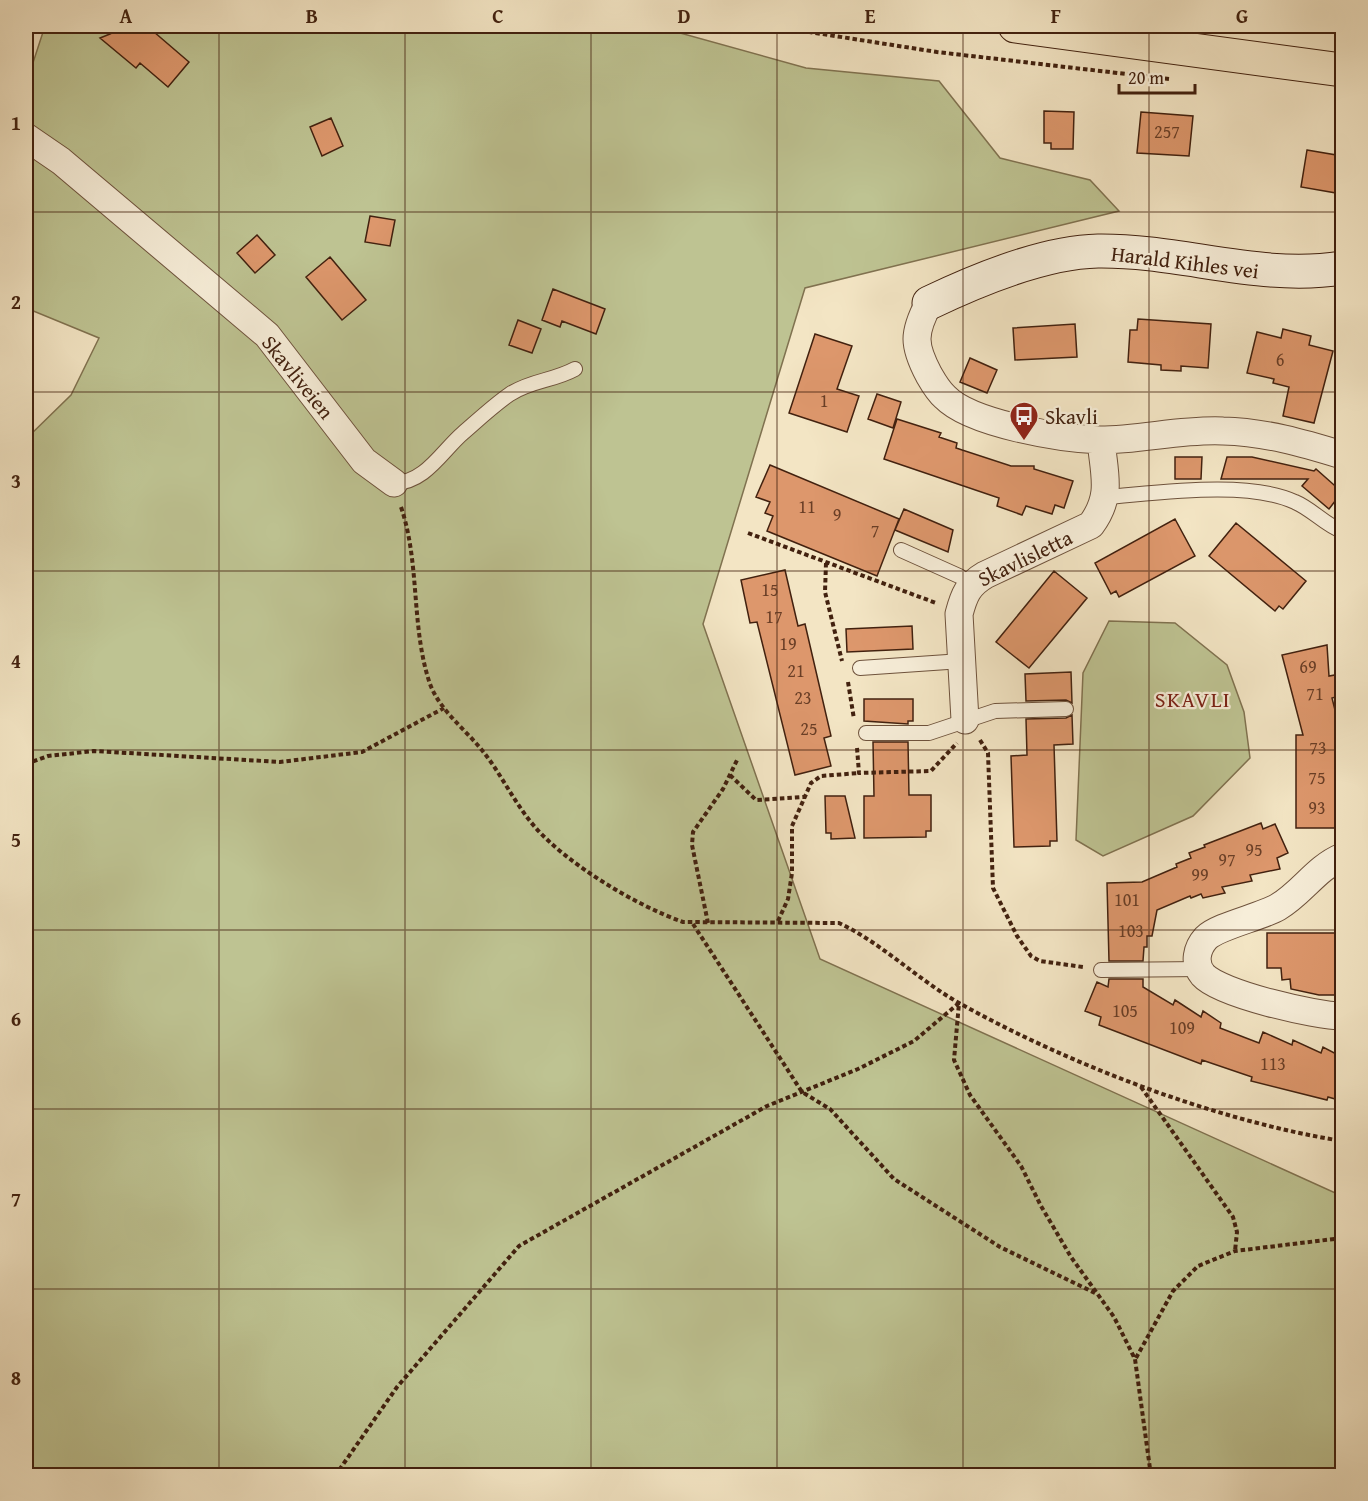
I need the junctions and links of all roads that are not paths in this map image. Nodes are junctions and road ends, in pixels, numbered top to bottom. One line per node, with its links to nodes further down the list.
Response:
1 (1015, 26): 2 (main road)
2 (1342, 70)
3 (26, 137): 9 (street, Skavliveien)
4 (1342, 268): 5 (street, Harald Kihles vei)
5 (929, 303): 7 (street)
6 (575, 369): 9 (lane)
7 (1101, 440): 8 (street); 10 (street)
8 (1342, 455)
9 (394, 483)
10 (1106, 497): 11 (lane); 13 (street, Skavlisletta)
11 (1342, 531)
12 (901, 550): 13 (lane)
13 (966, 596): 14 (street, Skavlisletta)
14 (962, 661): 15 (lane); 17 (street, Skavlisletta)
15 (860, 668)
16 (1066, 709): 17 (lane)
17 (965, 720): 18 (lane)
18 (861, 738)
19 (1342, 857): 20 (street)
20 (1201, 969): 21 (lane); 22 (street)
21 (1101, 970)
22 (1342, 1016)

